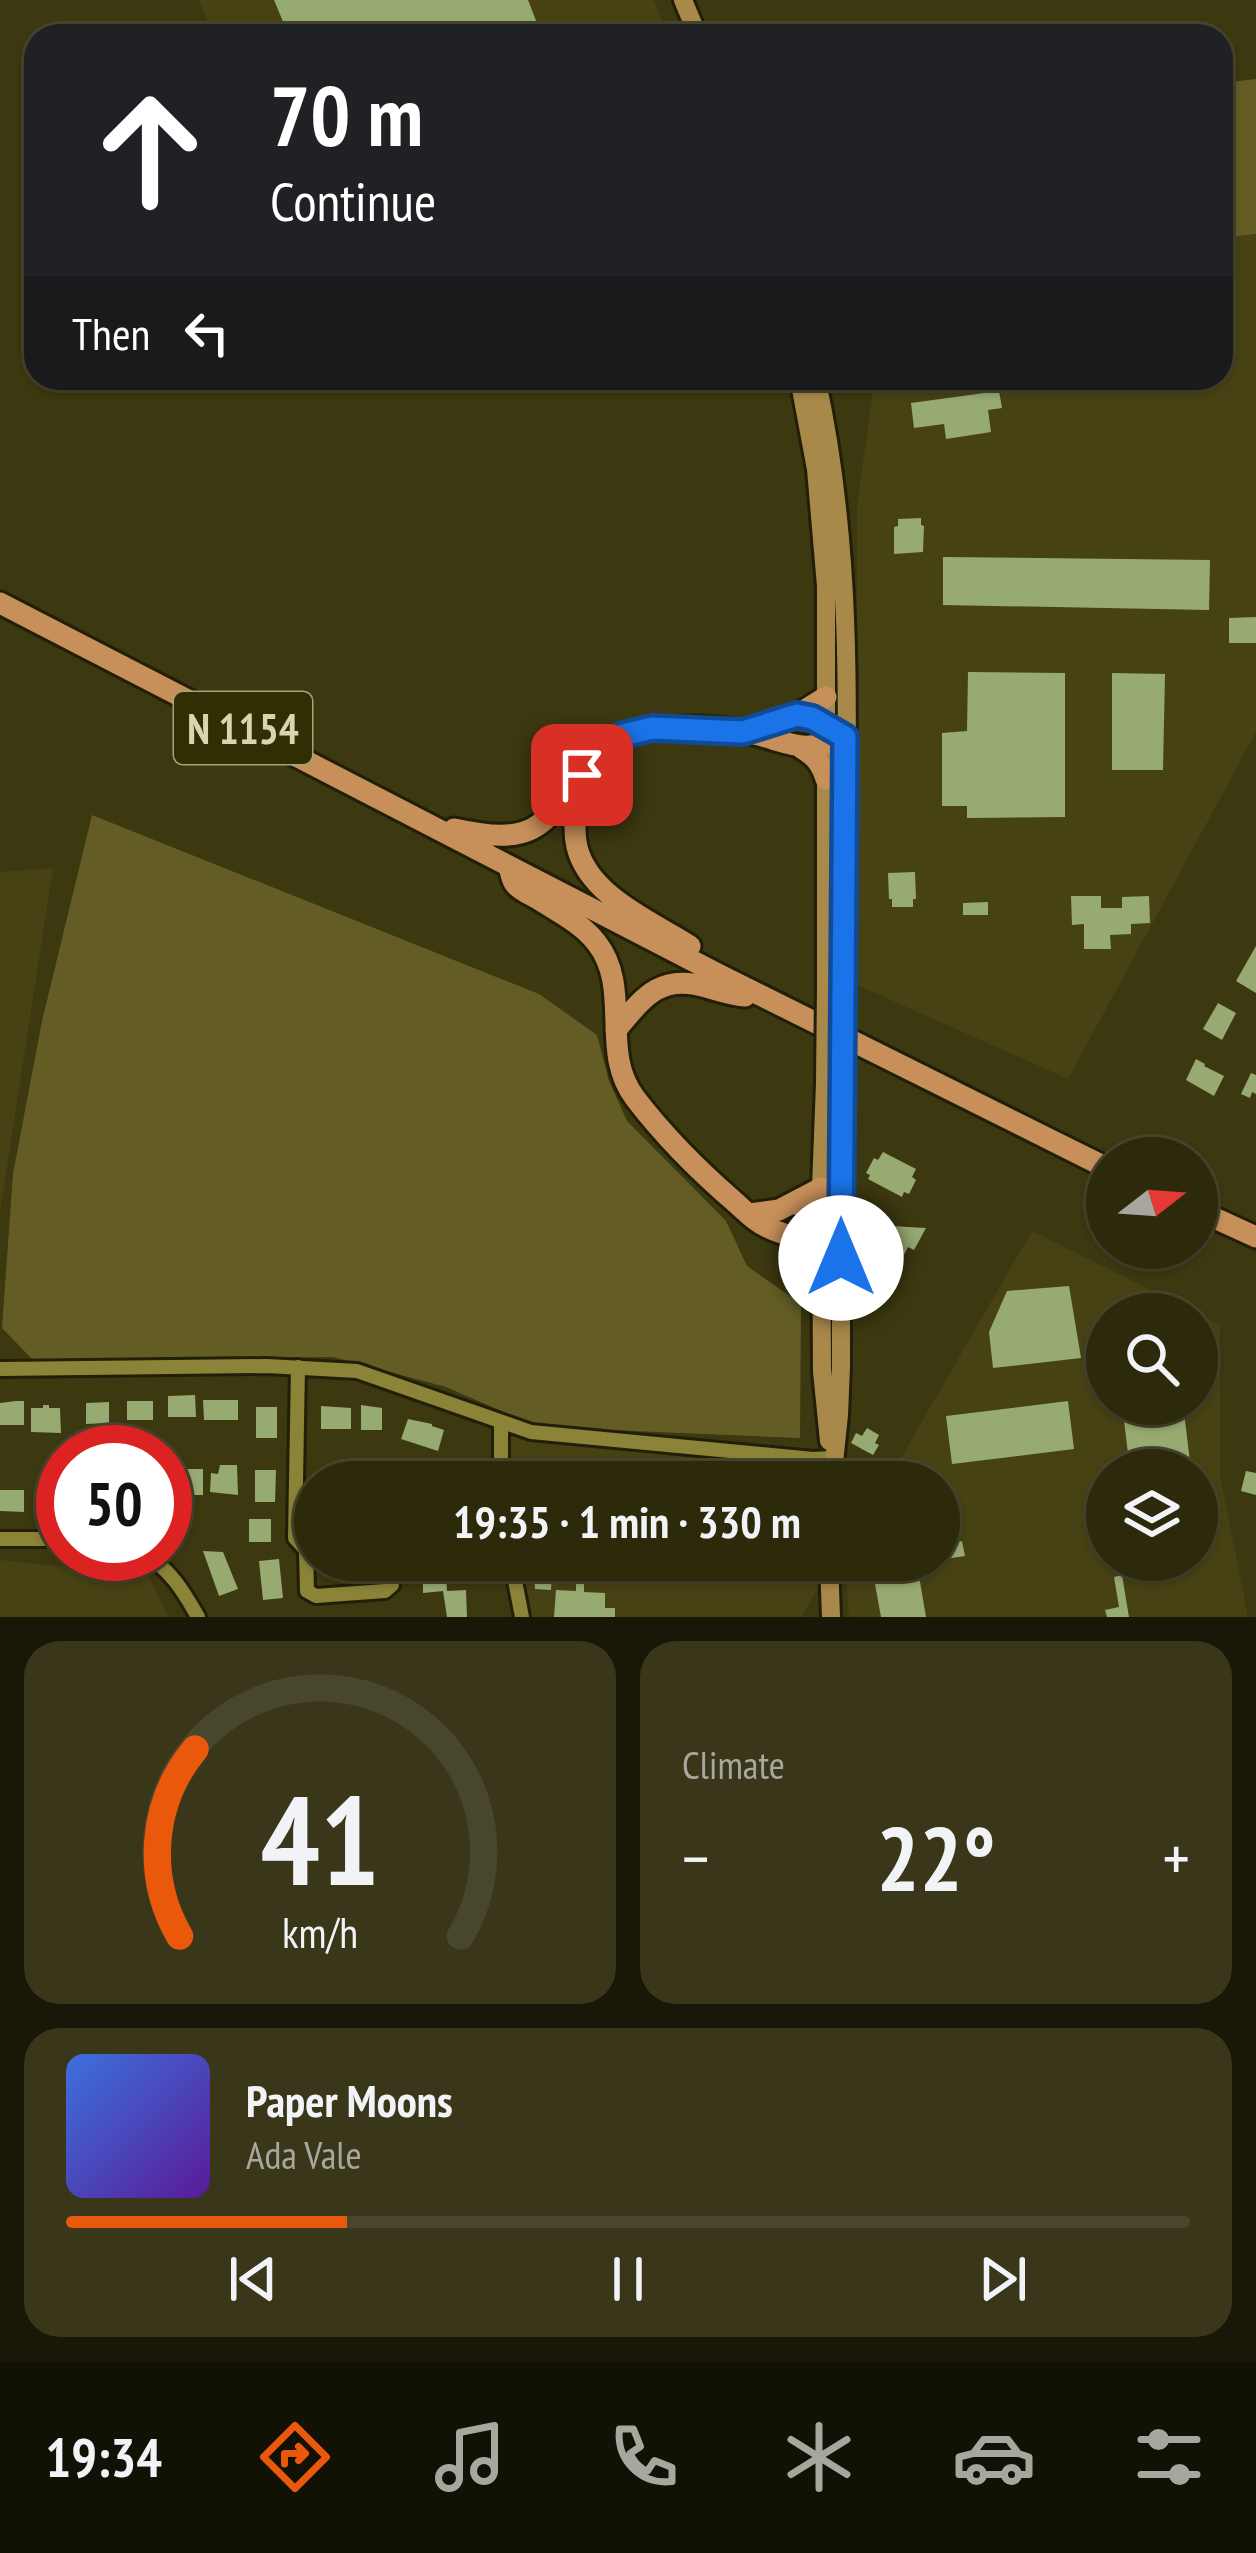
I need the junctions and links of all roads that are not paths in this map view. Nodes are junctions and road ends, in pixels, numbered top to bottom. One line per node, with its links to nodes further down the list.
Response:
1 (801, 390): 4 (main road)
2 (818, 390): 7 (main road)
3 (0, 603): 11 (main road, N 1154)
4 (826, 697): 5 (main road); 7 (main road)
5 (797, 715): 6 (main road); 7 (main road)
6 (743, 732): 8 (main road); 9 (main road)
7 (832, 736): 8 (main road); 10 (main road); 14 (main road)
8 (800, 748): 10 (main road)
9 (582, 775): 11 (main road); 13 (main road)
10 (826, 779): 14 (main road)
11 (430, 825): 12 (main road, N 1154)
12 (509, 866): 13 (main road, N 1154); 16 (main road)
13 (720, 975): 15 (main road, N 1154)
14 (834, 990): 17 (main road, bridge)
15 (767, 998): 16 (main road); 18 (main road, N 1154)
16 (616, 1030): 21 (main road)
17 (833, 1085): 19 (main road); 23 (main road)
18 (1086, 1158)
19 (821, 1188): 20 (main road); 23 (main road)
20 (795, 1204): 21 (main road); 23 (main road)
21 (749, 1214): 24 (main road)
22 (1218, 1220): 25 (main road)
23 (828, 1224): 24 (main road); 26 (main road); 30 (main road)
24 (798, 1236): 26 (main road)
25 (1256, 1237)
26 (821, 1265): 30 (main road)
27 (298, 1367): 28 (street); 29 (street); 31 (street)
28 (0, 1369)
29 (501, 1424): 30 (street); 32 (street)
30 (832, 1458)
31 (296, 1461)
32 (501, 1461)
33 (0, 1539): 34 (street)
34 (36, 1540)
35 (175, 1581): 40 (street)
36 (308, 1581): 37 (street)
37 (392, 1581)
38 (515, 1581): 41 (street)
39 (830, 1581): 42 (main road)
40 (198, 1617)
41 (522, 1617)
42 (831, 1617)

